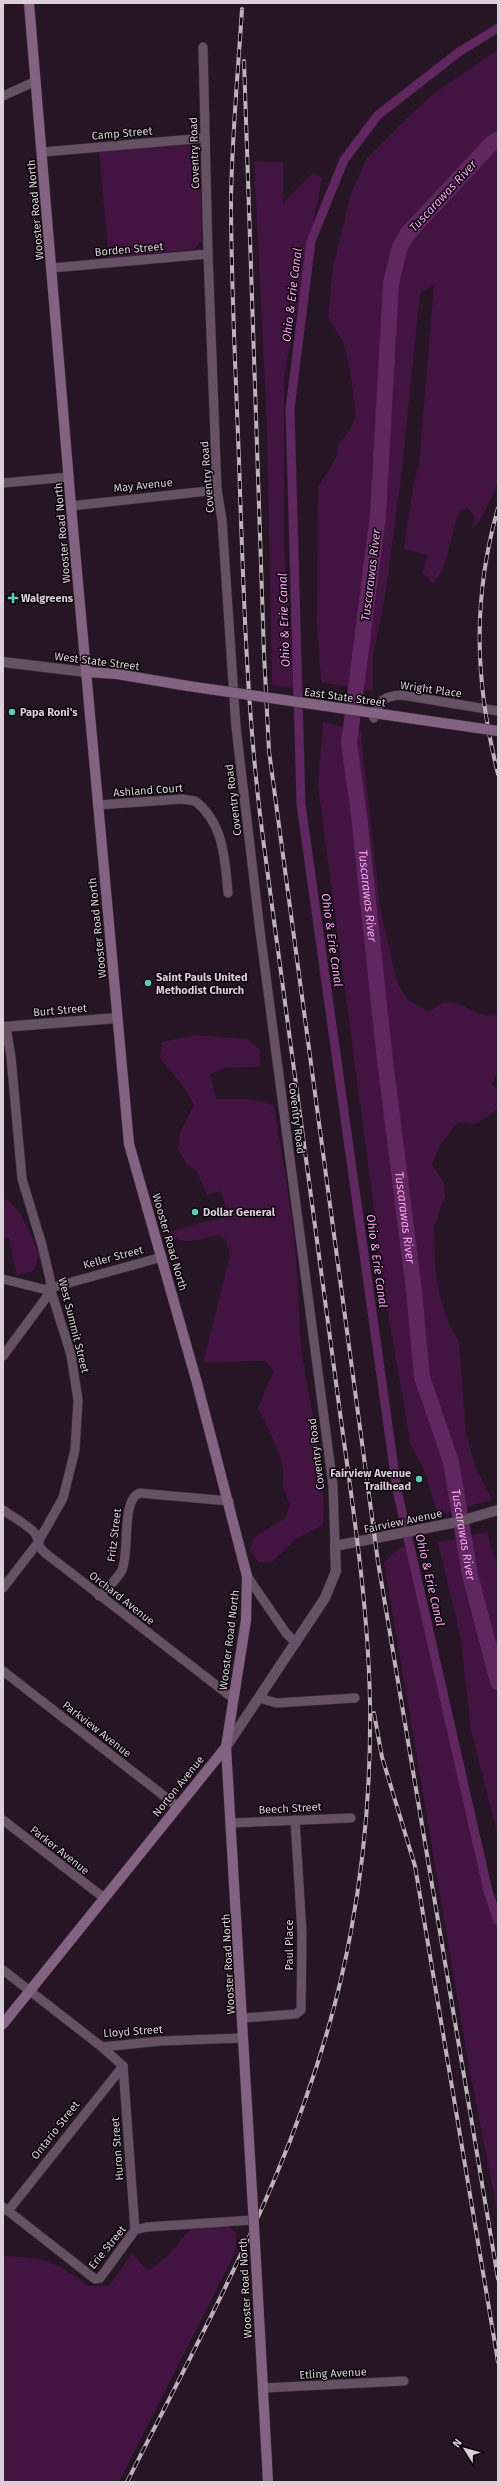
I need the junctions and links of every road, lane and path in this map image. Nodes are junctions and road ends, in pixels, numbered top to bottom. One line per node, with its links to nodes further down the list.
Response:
1 (29, 3): 3 (main road, Wooster Road North)
2 (203, 47): 5 (street, Coventry Road)
3 (36, 80): 4 (street); 6 (main road, Wooster Road North)
4 (3, 96)
5 (205, 138): 6 (street, Camp Street); 7 (street, Coventry Road)
6 (42, 152): 8 (main road, Wooster Road North)
7 (208, 254): 8 (street, Borden Street); 11 (street, Coventry Road)
8 (52, 268): 9 (main road, Wooster Road North)
9 (69, 477): 10 (street); 12 (main road, Wooster Road North)
10 (3, 483)
11 (217, 490): 12 (street, May Avenue); 31 (street, Coventry Road)
12 (71, 506): 14 (main road, Wooster Road North)
13 (3, 662): 14 (street, West State Street)
14 (86, 672): 15 (main road, West State Street); 19 (main road, Wooster Road North)
15 (188, 686): 18 (main road, East State Street, bridge)
16 (498, 711): 17 (street, Wright Place)
17 (374, 718)
18 (498, 731)
19 (98, 805): 20 (street, Ashland Court); 21 (main road, Wooster Road North)
20 (228, 893)
21 (117, 1018): 22 (street, Burt Street); 23 (main road, Wooster Road North)
22 (4, 1027): 25 (street, West Summit Street)
23 (162, 1257): 25 (street, Keller Street); 27 (main road, Wooster Road North)
24 (3, 1278): 25 (street)
25 (51, 1291): 26 (street); 30 (street, West Summit Street)
26 (3, 1356)
27 (228, 1501): 32 (main road, Wooster Road North); 34 (street, Fritz Street)
28 (3, 1510): 30 (street, Orchard Avenue)
29 (498, 1510): 31 (street, Fairview Avenue)
30 (37, 1544): 33 (street, West Summit Street); 34 (street, Orchard Avenue)
31 (334, 1546): 35 (street, Norton Avenue)
32 (247, 1576): 35 (street); 39 (main road, Wooster Road North)
33 (3, 1588)
34 (99, 1596): 39 (street, Orchard Avenue)
35 (296, 1643): 37 (street, Norton Avenue)
36 (3, 1670): 41 (street, Parkview Avenue)
37 (259, 1698): 38 (street); 40 (street, Norton Avenue)
38 (355, 1698)
39 (234, 1699): 40 (main road, Wooster Road North)
40 (226, 1747): 41 (main road, Norton Avenue); 45 (main road, Wooster Road North)
41 (178, 1806): 46 (main road, Norton Avenue)
42 (351, 1818): 44 (street, Beech Street)
43 (3, 1820): 46 (street, Parker Avenue)
44 (295, 1820): 45 (street, Beech Street); 49 (street, Paul Place)
45 (230, 1823): 49 (main road, Wooster Road North)
46 (103, 1897): 48 (main road, Norton Avenue)
47 (3, 1970): 48 (street, Lloyd Street)
48 (29, 1990): 50 (main road, Norton Avenue); 52 (street, Lloyd Street)
49 (243, 2018): 51 (main road, Wooster Road North)
50 (3, 2024)
51 (242, 2038): 52 (street, Lloyd Street); 55 (main road, Wooster Road North, bridge)
52 (102, 2047): 53 (street)
53 (123, 2066): 54 (street, Ontario Street); 56 (street, Huron Street)
54 (6, 2209): 56 (street, Erie Street)
55 (250, 2220): 56 (street, Erie Street); 58 (main road, Wooster Road North, bridge)
56 (135, 2230)
57 (404, 2381): 58 (street, Etling Avenue)
58 (262, 2388): 59 (main road, Wooster Road North)
59 (268, 2482)

